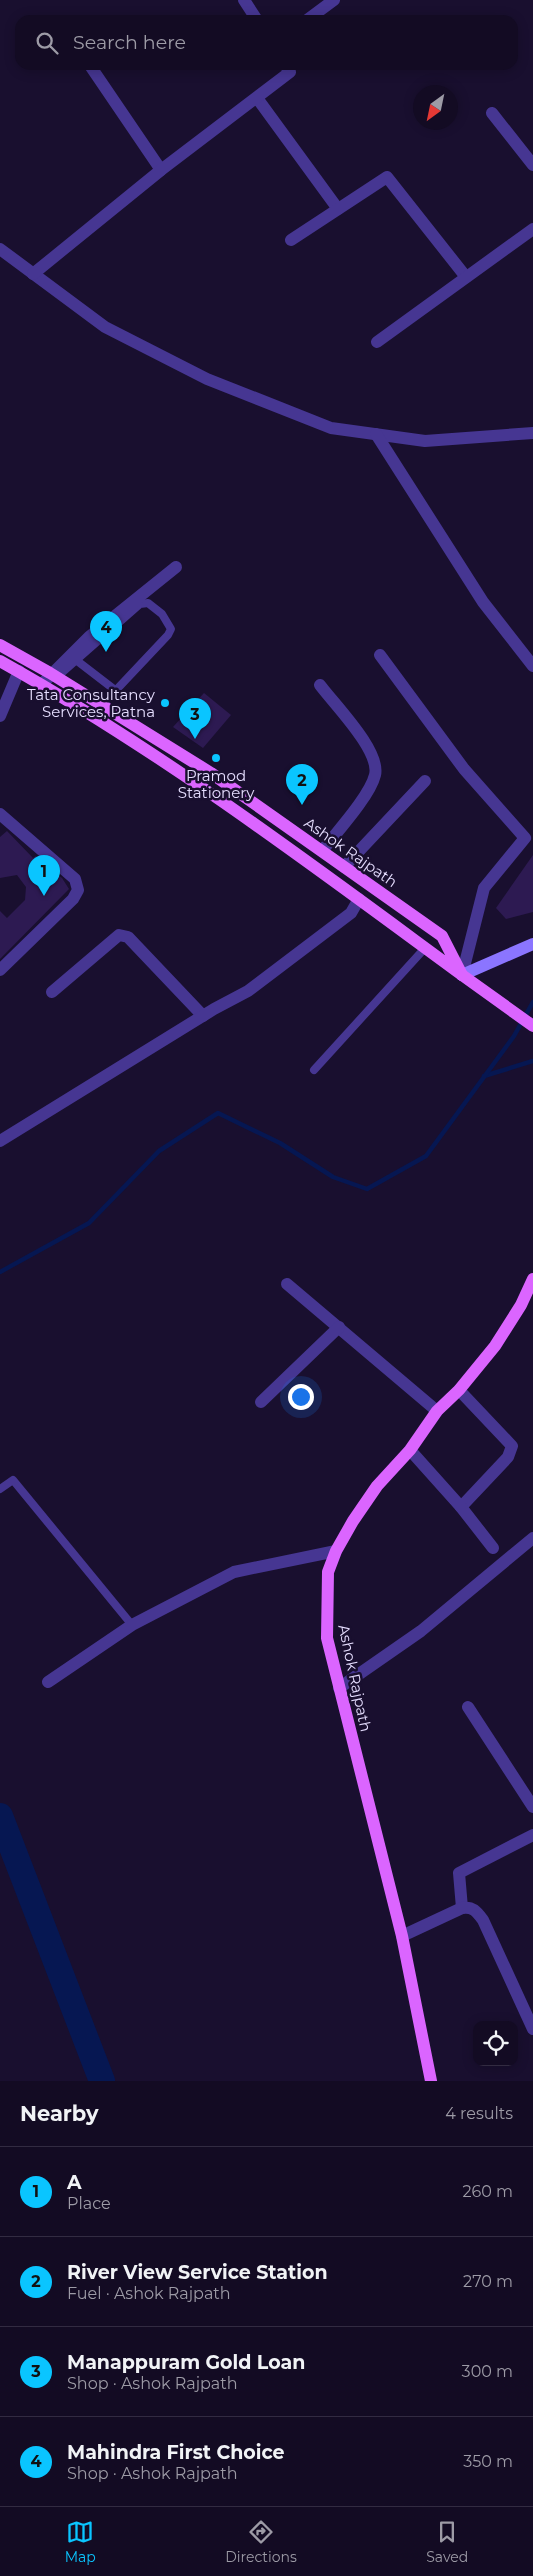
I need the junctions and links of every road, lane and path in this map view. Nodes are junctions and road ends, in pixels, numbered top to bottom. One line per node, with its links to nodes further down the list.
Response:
1 (244, 0): 3 (street)
2 (334, 0): 4 (street)
3 (254, 15)
4 (314, 15)
5 (92, 70): 10 (street)
6 (289, 70): 7 (street)
7 (257, 98): 10 (street); 11 (street)
8 (492, 113): 9 (street)
9 (533, 165)
10 (161, 170): 15 (street)
11 (338, 209): 13 (street); 16 (street)
12 (533, 228): 16 (street)
13 (292, 240)
14 (0, 249): 15 (street)
15 (33, 274): 19 (street)
16 (466, 277): 17 (street)
17 (377, 342)
18 (533, 433): 19 (street)
19 (376, 434): 25 (street)
20 (176, 567): 27 (street)
21 (0, 645): 27 (main road, Ashok Rajpath)
22 (380, 655): 41 (street)
23 (76, 660): 27 (lane); 30 (lane); 30 (lane)
24 (0, 661): 26 (main road, Ashok Rajpath)
25 (533, 666)
26 (19, 671): 28 (main road, Ashok Rajpath); 32 (street)
27 (54, 675): 28 (street); 31 (main road, Ashok Rajpath)
28 (42, 684): 37 (main road, Ashok Rajpath)
29 (320, 685): 35 (street)
30 (115, 690): 31 (lane)
31 (102, 705): 35 (main road, Ashok Rajpath)
32 (0, 716)
33 (425, 781): 36 (street)
34 (0, 814): 40 (street)
35 (322, 851): 36 (main road, Ashok Rajpath)
36 (344, 867): 41 (main road, Ashok Rajpath)
37 (359, 899): 39 (main road, Ashok Rajpath); 43 (street)
38 (533, 944): 41 (main road)
39 (425, 948): 41 (main road, Ashok Rajpath); 45 (lane)
40 (0, 970)
41 (462, 975): 44 (main road, Ashok Rajpath)
42 (52, 992): 43 (street)
43 (203, 1016): 46 (street)
44 (533, 1026)
45 (314, 1070)
46 (0, 1141)
47 (533, 1280): 50 (main road, Ashok Rajpath)
48 (287, 1284): 49 (street)
49 (339, 1327): 51 (street); 52 (street)
50 (459, 1390): 52 (main road, Ashok Rajpath); 55 (street)
51 (261, 1402)
52 (437, 1411): 53 (main road, Ashok Rajpath)
53 (410, 1450): 55 (street); 58 (main road, Ashok Rajpath)
54 (0, 1489): 59 (lane)
55 (461, 1507): 57 (street)
56 (533, 1538): 61 (street)
57 (493, 1548)
58 (336, 1551): 59 (street); 61 (main road, Ashok Rajpath)
59 (132, 1624): 60 (street)
60 (48, 1682)
61 (339, 1688): 66 (main road, Ashok Rajpath)
62 (468, 1707): 63 (street)
63 (533, 1807)
64 (533, 1835): 65 (street)
65 (462, 1908): 66 (street); 67 (street)
66 (402, 1936): 68 (main road, Ashok Rajpath)
67 (533, 2029)
68 (431, 2081)

